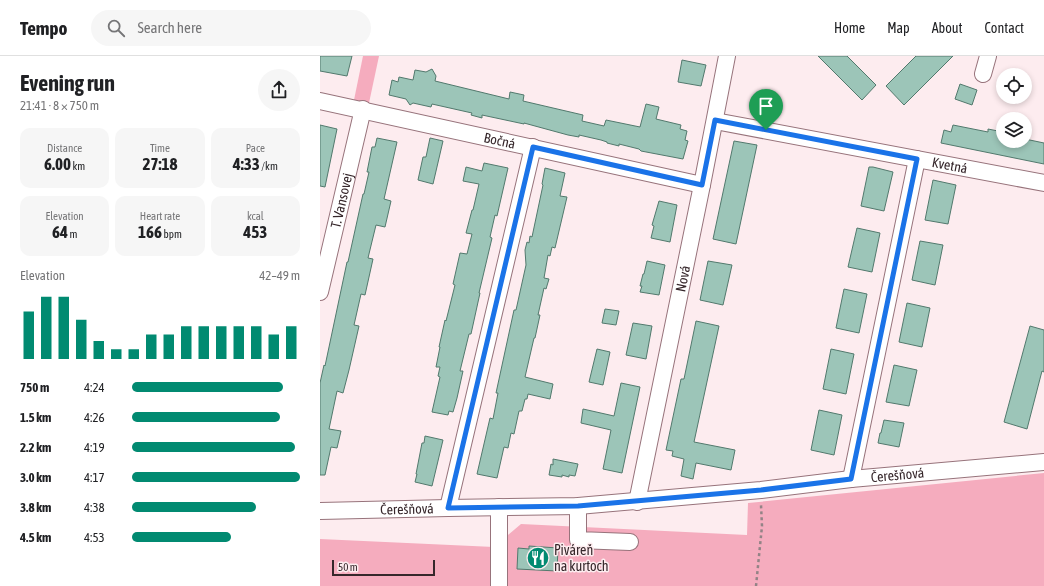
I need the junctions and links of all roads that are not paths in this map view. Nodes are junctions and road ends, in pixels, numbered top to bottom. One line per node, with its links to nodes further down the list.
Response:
1 (727, 56): 6 (street, Nová)
2 (988, 56): 3 (street)
3 (983, 74)
4 (320, 100): 5 (street, Bočná)
5 (363, 110): 7 (street, Bočná); 11 (street, T. Vansovej)
6 (715, 120): 8 (street, Kvetná); 10 (street, Nová)
7 (533, 147): 10 (street, Bočná); 17 (street)
8 (917, 159): 9 (street, Kvetná); 13 (street)
9 (1044, 183)
10 (702, 185): 14 (street, Nová)
11 (321, 284)
12 (1044, 462): 13 (street, Čerešňová)
13 (851, 479): 14 (street, Čerešňová)
14 (637, 502): 15 (street, Čerešňová)
15 (578, 506): 16 (street, Čerešňová); 19 (street)
16 (499, 507): 17 (street, Čerešňová); 20 (street)
17 (448, 508): 18 (street, Čerešňová)
18 (320, 511)
19 (630, 542)
20 (498, 586)

